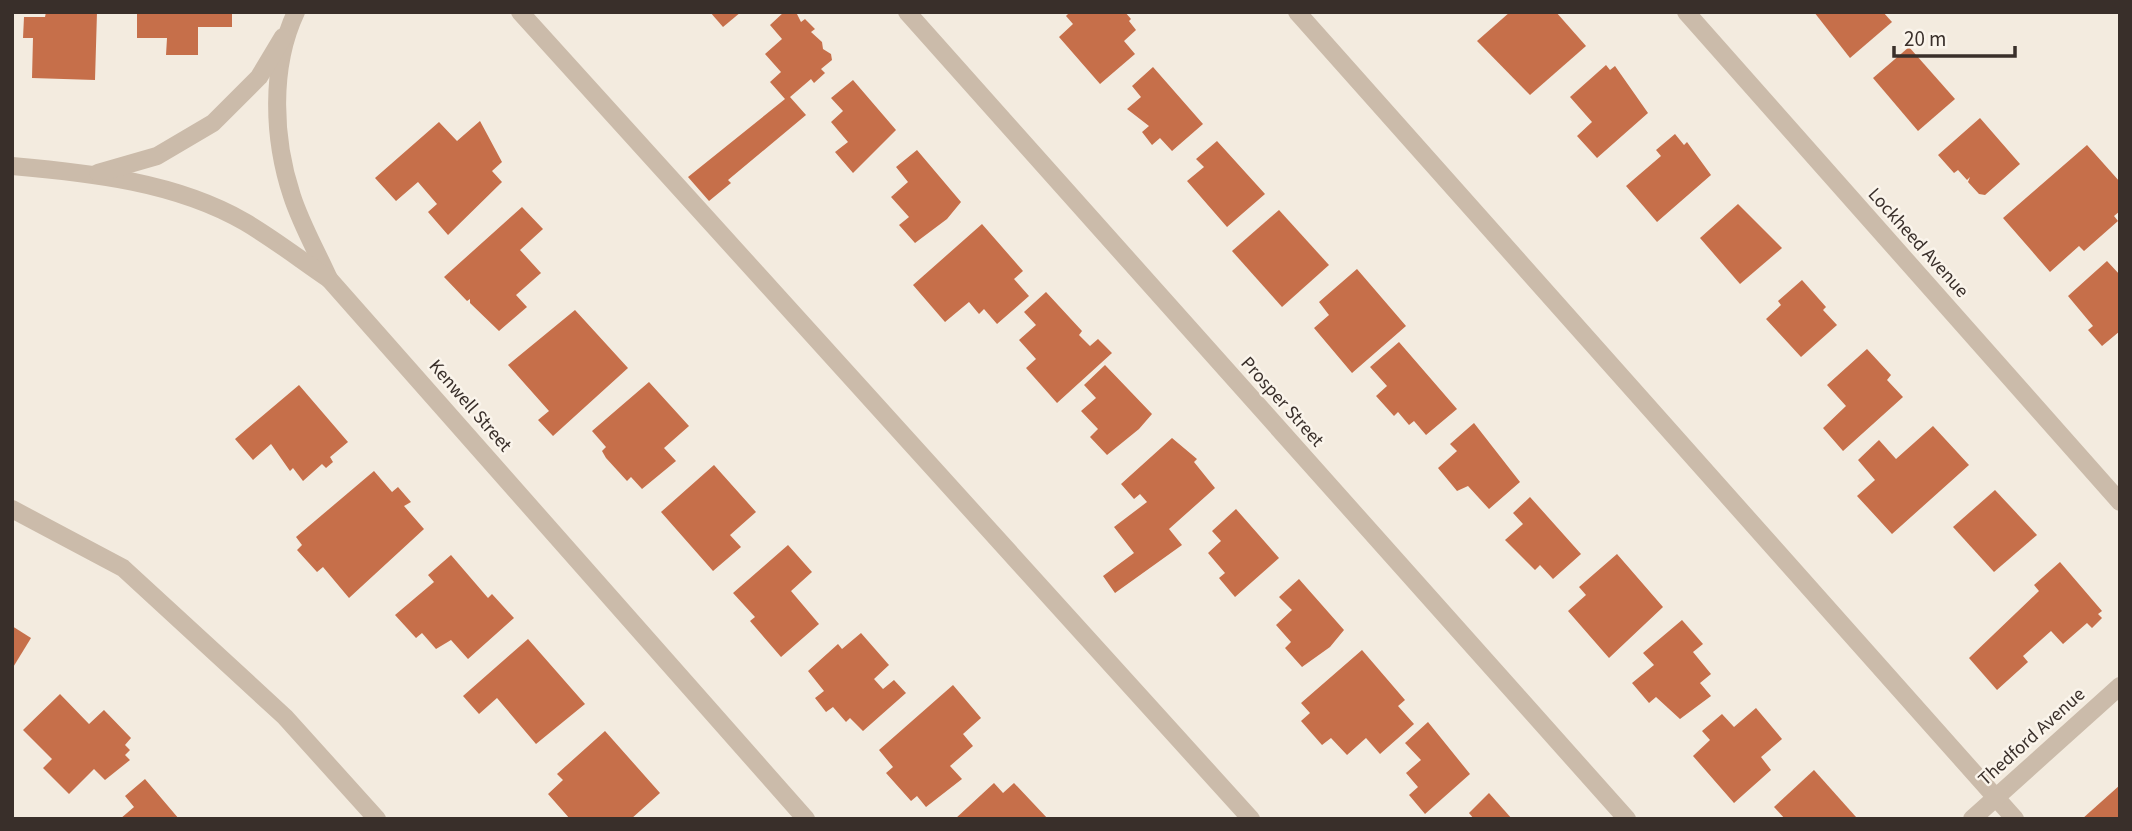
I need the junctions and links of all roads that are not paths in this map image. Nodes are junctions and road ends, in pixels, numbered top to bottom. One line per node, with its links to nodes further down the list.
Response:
1 (520, 12): 15 (street)
2 (907, 12): 16 (street, Prosper Street)
3 (1297, 12): 12 (street)
4 (1686, 12): 9 (street, Lockheed Avenue)
5 (294, 17): 7 (street); 8 (street)
6 (12, 166): 7 (street, Kenwell Street)
7 (95, 174): 8 (street, Kenwell Street)
8 (329, 279): 14 (street, Kenwell Street)
9 (2120, 502)
10 (12, 509): 13 (street)
11 (2120, 686): 12 (street, Thedford Avenue)
12 (1995, 797): 17 (street, Thedford Avenue); 18 (street)
13 (377, 819)
14 (806, 819)
15 (1251, 819)
16 (1627, 819)
17 (1972, 819)
18 (2015, 819)

